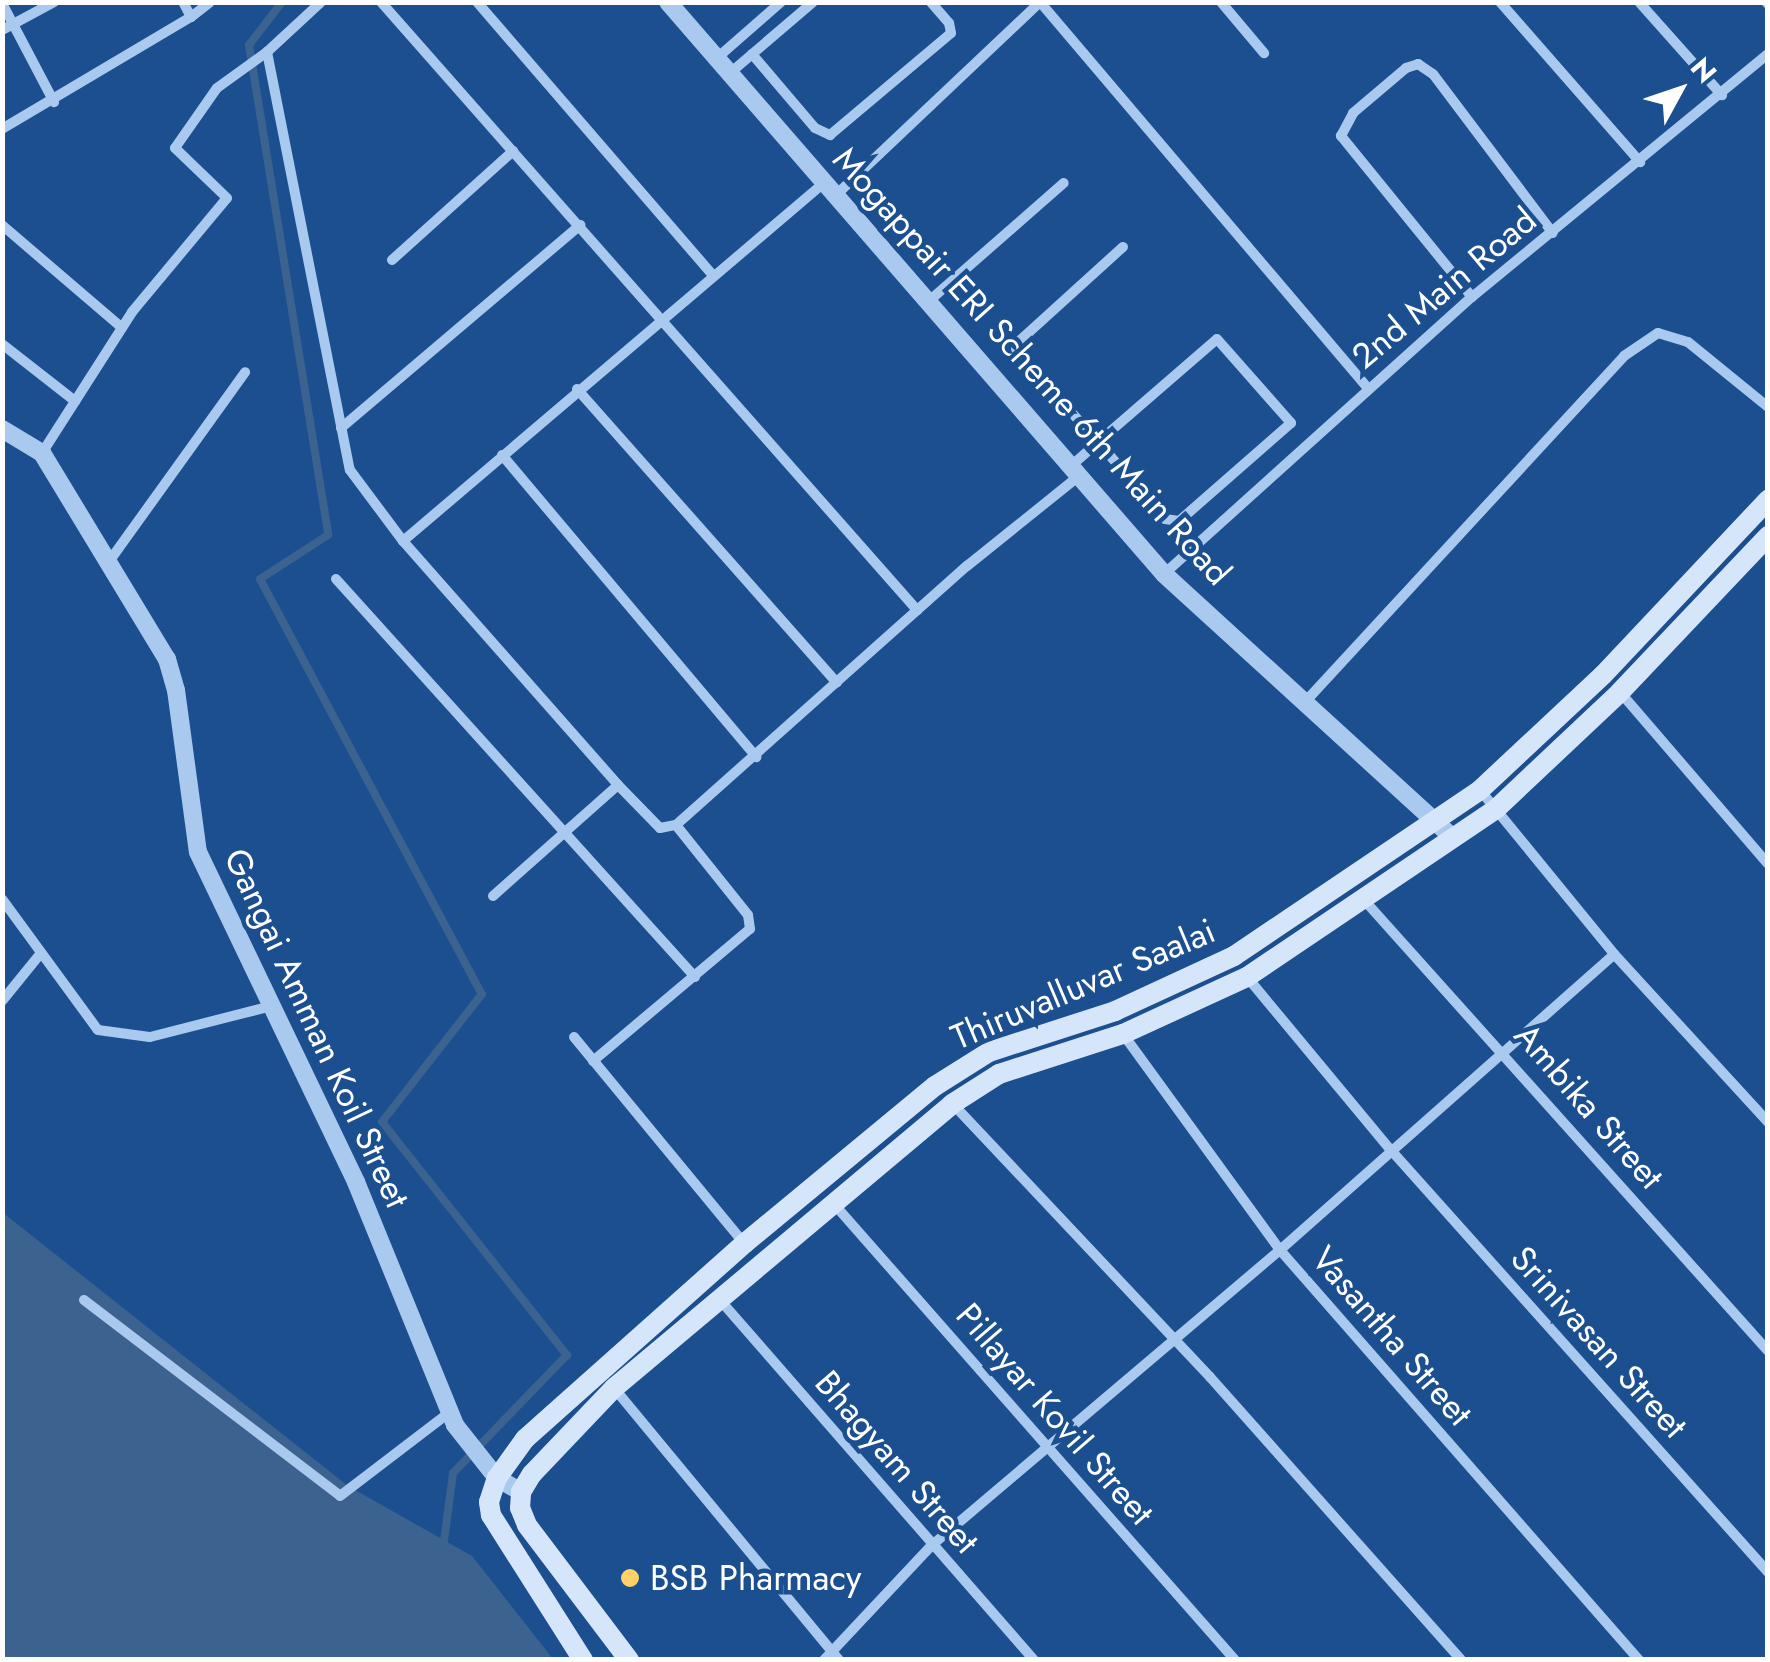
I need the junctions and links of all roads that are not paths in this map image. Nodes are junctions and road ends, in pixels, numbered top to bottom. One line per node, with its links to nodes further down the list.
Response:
1 (54, 2): 16 (street)
2 (183, 2): 15 (street)
3 (210, 2): 15 (street)
4 (321, 2): 17 (street)
5 (381, 2): 25 (street)
6 (476, 2): 34 (street)
7 (668, 2): 21 (street, Mogappair ERI Scheme 6th Main Road)
8 (781, 2): 21 (street)
9 (812, 2): 18 (street)
10 (931, 2): 18 (street)
11 (1221, 2): 19 (street)
12 (1500, 2): 26 (street)
13 (1640, 2): 22 (street)
14 (2, 3): 16 (street)
15 (191, 17): 23 (street)
16 (8, 27): 23 (street)
17 (264, 54): 38 (street); 46 (street)
18 (752, 54): 21 (street)
19 (1264, 54)
20 (1768, 54): 22 (street, 2nd Main Road)
21 (723, 66): 28 (street, Mogappair ERI Scheme 6th Main Road)
22 (1722, 95): 26 (street, 2nd Main Road)
23 (54, 102): 24 (street)
24 (2, 129)
25 (514, 151): 30 (street); 33 (street)
26 (1640, 162): 31 (street, 2nd Main Road)
27 (1064, 183): 36 (street)
28 (830, 188): 34 (street); 36 (street, Mogappair ERI Scheme 6th Main Road); 41 (street)
29 (2, 225): 38 (street)
30 (580, 225): 37 (street); 46 (street)
31 (1552, 233): 35 (street, 2nd Main Road); 35 (street)
32 (1123, 247): 47 (street)
33 (392, 260)
34 (713, 275): 37 (street)
35 (1472, 297): 41 (street, 2nd Main Road)
36 (929, 301): 50 (street, Mogappair ERI Scheme 6th Main Road)
37 (662, 316): 42 (street); 57 (street)
38 (122, 328): 43 (street)
39 (2, 344): 43 (street)
40 (245, 372): 54 (street)
41 (1367, 387): 55 (street, 2nd Main Road)
42 (578, 390): 49 (street); 58 (street)
43 (75, 401): 48 (street)
44 (1768, 406): 60 (street)
45 (2, 428): 48 (street, Gangai Amman Koil Street)
46 (342, 428): 53 (street)
47 (1098, 442): 47 (street); 50 (street)
48 (42, 454): 54 (street, Gangai Amman Koil Street)
49 (502, 455): 53 (street); 61 (street)
50 (1076, 470): 55 (street, Mogappair ERI Scheme 6th Main Road); 57 (street)
51 (1766, 506): 63 (main road, Thiruvalluvar Saalai)
52 (1768, 536): 59 (main road, Thiruvalluvar Saalai)
53 (403, 541): 62 (street)
54 (107, 564): 78 (street, Gangai Amman Koil Street)
55 (1164, 574): 60 (street, Mogappair ERI Scheme 6th Main Road)
56 (336, 579): 67 (street)
57 (916, 610): 58 (street)
58 (837, 683): 61 (street)
59 (1620, 692): 64 (main road, Thiruvalluvar Saalai); 69 (street)
60 (1305, 702): 65 (street, Mogappair ERI Scheme 6th Main Road)
61 (756, 757): 66 (street)
62 (618, 786): 66 (street); 67 (street)
63 (1480, 790): 64 (street); 65 (main road, Thiruvalluvar Saalai)
64 (1496, 809): 68 (main road, Thiruvalluvar Saalai); 74 (street)
65 (1435, 820): 68 (street, Mogappair ERI Scheme 6th Main Road); 83 (main road, Thiruvalluvar Saalai)
66 (676, 824): 76 (street)
67 (567, 831): 70 (street); 76 (street)
68 (1453, 838): 72 (main road, Thiruvalluvar Saalai)
69 (1768, 864)
70 (493, 896)
71 (2, 899): 73 (street)
72 (1365, 901): 75 (main road, Thiruvalluvar Saalai); 81 (street, Ambika Street)
73 (42, 953): 77 (street); 78 (street)
74 (1614, 954): 81 (street); 85 (street)
75 (1247, 977): 79 (main road, Thiruvalluvar Saalai); 86 (street, Srinivasan Street)
76 (695, 978): 82 (street)
77 (2, 1002)
78 (272, 1006): 95 (street, Gangai Amman Koil Street)
79 (1123, 1034): 84 (main road, Thiruvalluvar Saalai); 89 (street, Vasantha Street)
80 (574, 1037): 82 (street)
81 (1504, 1052): 86 (street); 93 (street, Ambika Street)
82 (594, 1061): 88 (street)
83 (935, 1086): 84 (street); 88 (main road, Thiruvalluvar Saalai)
84 (952, 1104): 87 (main road, Thiruvalluvar Saalai); 92 (street)
85 (1768, 1122)
86 (1390, 1149): 89 (street); 100 (street, Srinivasan Street)
87 (834, 1204): 90 (main road, Thiruvalluvar Saalai); 96 (street, Pillayar Kovil Street)
88 (744, 1244): 97 (main road, Thiruvalluvar Saalai)
89 (1280, 1250): 92 (street); 107 (street, Vasantha Street)
90 (720, 1299): 94 (main road, Thiruvalluvar Saalai); 99 (street, Bhagyam Street)
91 (84, 1300): 95 (street)
92 (1174, 1340): 96 (street); 106 (street)
93 (1768, 1351)
94 (614, 1388): 98 (main road, Thiruvalluvar Saalai); 101 (street)
95 (453, 1418): 97 (street, Gangai Amman Koil Street)
96 (1048, 1446): 99 (street); 105 (street, Pillayar Kovil Street)
97 (497, 1478): 98 (street, Gangai Amman Koil Street); 102 (main road)
98 (521, 1492): 103 (main road)
99 (932, 1546): 101 (street); 104 (street, Bhagyam Street)
100 (1768, 1572)
101 (832, 1657)
102 (583, 1660)
103 (628, 1660)
104 (1034, 1660)
105 (1235, 1660)
106 (1461, 1660)
107 (1639, 1660)

